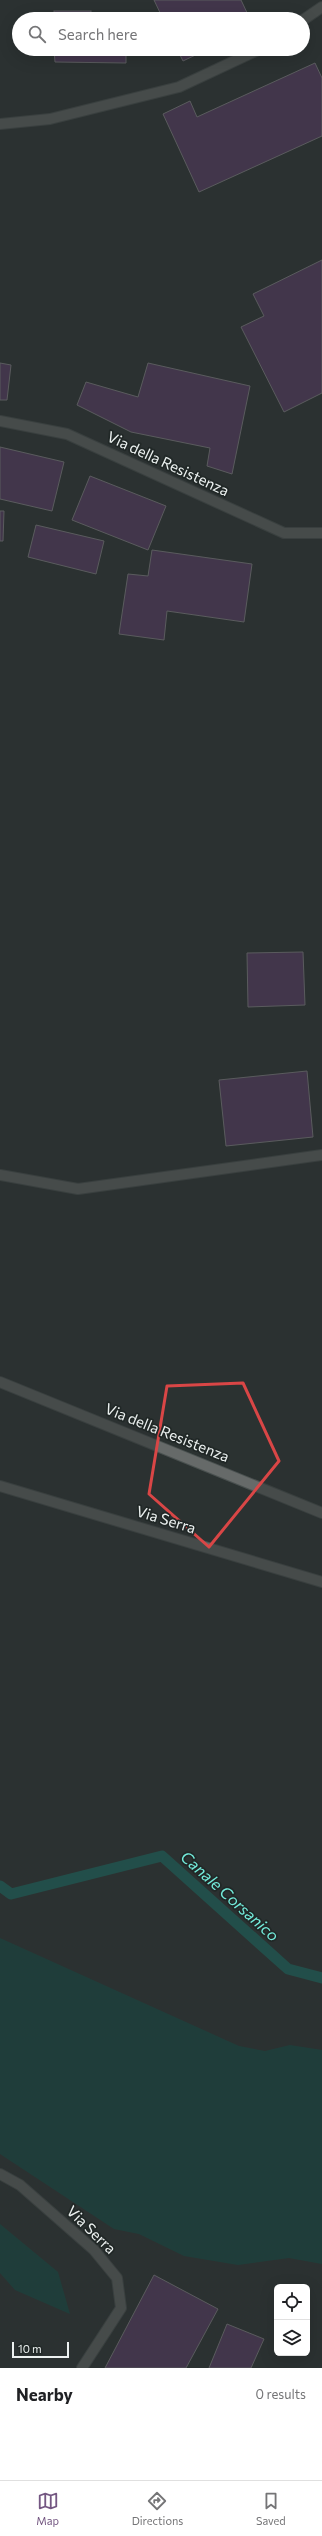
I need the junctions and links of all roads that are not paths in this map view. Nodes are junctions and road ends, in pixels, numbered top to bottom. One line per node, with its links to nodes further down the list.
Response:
1 (322, 7): 2 (street)
2 (310, 15)
3 (245, 56): 4 (street)
4 (0, 124)
5 (0, 421): 6 (street, Via della Resistenza)
6 (322, 533)
7 (322, 1155): 8 (street)
8 (0, 1175)
9 (0, 1382): 11 (street, Via della Resistenza)
10 (0, 1486): 12 (street, Via Serra)
11 (322, 1513)
12 (322, 1582)
13 (0, 2174): 14 (street, Via Serra)
14 (82, 2368)

